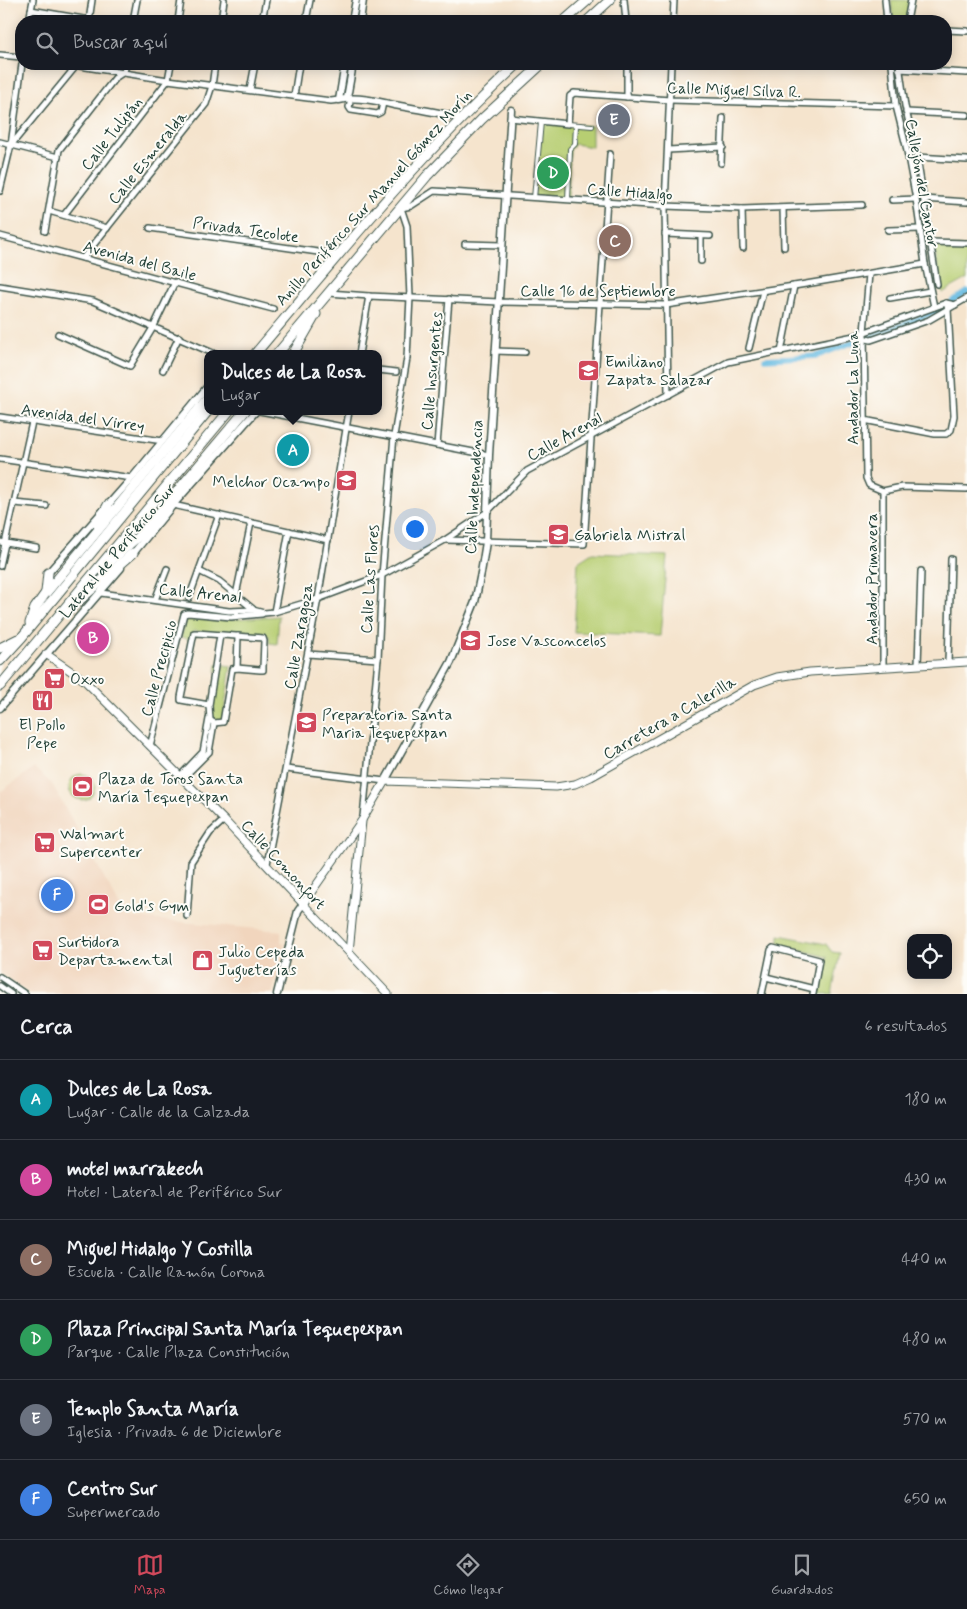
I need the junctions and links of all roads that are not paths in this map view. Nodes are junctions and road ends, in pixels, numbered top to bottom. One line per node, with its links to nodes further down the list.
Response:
1 (33, 0): 16 (street)
2 (92, 0): 19 (street)
3 (137, 0): 20 (street)
4 (181, 0): 21 (street)
5 (224, 0): 22 (street)
6 (266, 0): 23 (street)
7 (310, 0): 24 (street)
8 (356, 0): 25 (street)
9 (363, 0): 26 (street)
10 (588, 0): 27 (highway)
11 (610, 0): 28 (highway)
12 (624, 0): 29 (street)
13 (674, 0): 30 (street)
14 (885, 0): 31 (street)
15 (911, 0): 32 (street)
16 (31, 10): 17 (street); 18 (street)
17 (30, 15)
18 (57, 15)
19 (90, 15)
20 (134, 15)
21 (179, 15)
22 (222, 15)
23 (263, 15)
24 (307, 15)
25 (353, 15)
26 (361, 15)
27 (571, 15)
28 (594, 15)
29 (626, 15)
30 (673, 15)
31 (886, 15)
32 (908, 15)
33 (952, 31): 34 (street)
34 (967, 32)
35 (0, 55): 36 (street)
36 (15, 56)
37 (21, 70): 76 (street)
38 (73, 70): 76 (street)
39 (113, 70): 53 (street)
40 (170, 70): 55 (street, Calle Tulipán)
41 (214, 70): 56 (street, Calle Esmeralda)
42 (254, 70): 57 (street)
43 (298, 70): 58 (street)
44 (344, 70): 61 (street)
45 (352, 70): 60 (street)
46 (512, 70): 68 (highway, Anillo Periférico Sur Manuel Gómez Morín)
47 (535, 70): 95 (highway, Anillo Periférico Sur Manuel Gómez Morín)
48 (627, 70): 59 (street)
49 (671, 70): 62 (street)
50 (893, 70): 64 (street, Callejón del Cantor)
51 (900, 70): 66 (street)
52 (938, 70): 54 (street)
53 (124, 72): 55 (street); 80 (street)
54 (967, 73)
55 (168, 80): 56 (street); 99 (street, Calle Tulipán)
56 (212, 86): 57 (street); 100 (street, Calle Esmeralda)
57 (250, 90): 58 (street)
58 (294, 96): 61 (street)
59 (626, 97): 62 (street, Calle Miguel Silva R.); 72 (street, Calle Miguel Silva R.)
60 (349, 98): 61 (street); 63 (street); 63 (street)
61 (339, 100)
62 (670, 100): 64 (street, Calle Miguel Silva R.); 78 (street)
63 (383, 103): 68 (street)
64 (896, 106): 87 (street, Callejón del Cantor)
65 (511, 110): 69 (street, Calle Independencia)
66 (906, 112): 67 (street); 81 (street)
67 (967, 115)
68 (460, 118): 115 (highway, Anillo Periférico Sur Manuel Gómez Morín)
69 (510, 118): 71 (street); 85 (street, Calle Independencia)
70 (723, 118): 77 (street)
71 (541, 122): 72 (street); 86 (street)
72 (568, 124): 73 (street)
73 (576, 125): 74 (street); 89 (street)
74 (592, 126)
75 (0, 142): 76 (street)
76 (11, 145): 80 (street); 84 (street)
77 (722, 147): 78 (street); 83 (street)
78 (668, 150): 93 (street)
79 (610, 154): 91 (street)
80 (58, 157): 98 (street)
81 (917, 157): 82 (street); 88 (street)
82 (967, 160)
83 (721, 163)
84 (0, 192)
85 (504, 196): 86 (street, Calle Hidalgo); 95 (street, Calle Hidalgo); 112 (street, Calle Independencia)
86 (534, 198): 89 (street, Calle Hidalgo)
87 (916, 199): 90 (street); 102 (street, Callejón del Cantor)
88 (924, 199): 92 (street); 109 (street)
89 (568, 200): 91 (street, Calle Hidalgo)
90 (892, 200)
91 (607, 202): 93 (street, Calle Hidalgo); 134 (street)
92 (967, 202)
93 (665, 206): 97 (street, Calle Hidalgo); 105 (street)
94 (862, 206): 96 (street, Calle Hidalgo)
95 (401, 208): 126 (highway, Anillo Periférico Sur Manuel Gómez Morín); 128 (street, Calle Las Flores)
96 (783, 208): 97 (street, Calle Hidalgo); 113 (street)
97 (742, 209): 114 (street)
98 (49, 211): 99 (street); 104 (street)
99 (64, 215): 100 (street)
100 (107, 228): 116 (street, Calle Esmeralda)
101 (150, 228): 115 (street, Privada Tecolote)
102 (921, 228): 103 (street); 118 (street, Callejón del Cantor)
103 (888, 230)
104 (45, 231)
105 (665, 234): 107 (street); 135 (street)
106 (0, 236): 116 (street, Avenida del Baile)
107 (702, 236): 108 (street); 117 (street)
108 (710, 236)
109 (931, 242): 110 (street); 121 (street)
110 (967, 243)
111 (465, 244): 112 (street)
112 (502, 245): 132 (street, Calle Independencia)
113 (784, 247)
114 (743, 248)
115 (339, 255): 149 (highway, Anillo Periférico Sur Manuel Gómez Morín)
116 (83, 258): 120 (street, Avenida del Baile)
117 (701, 261)
118 (925, 264): 119 (street, Calle 16 de Septiembre); 125 (street, Callejón del Cantor)
119 (869, 274): 123 (street, Calle 16 de Septiembre); 142 (street, Andador La Luna)
120 (175, 282): 138 (street, Avenida del Baile); 140 (street)
121 (938, 284)
122 (0, 286): 140 (street)
123 (794, 286): 124 (street, Calle 16 de Septiembre); 155 (street)
124 (763, 291): 135 (street, Calle 16 de Septiembre); 147 (street)
125 (930, 291): 129 (street); 137 (street, Callejón del Cantor)
126 (328, 292): 127 (street, Calle 16 de Septiembre); 150 (highway, Anillo Periférico Sur Manuel Gómez Morín); 151 (highway)
127 (369, 296): 128 (street, Calle 16 de Septiembre); 152 (street)
128 (410, 297): 131 (street, Calle 16 de Septiembre); 173 (street, Calle Las Flores)
129 (890, 298)
130 (967, 298): 136 (street, Calle Arenal)
131 (449, 299): 132 (street, Calle 16 de Septiembre); 175 (street, Calle Insurgentes)
132 (498, 302): 134 (street, Calle 16 de Septiembre); 153 (street, Calle Independencia)
133 (946, 303): 136 (street); 137 (street, Calle Arenal); 139 (street)
134 (600, 304): 135 (street, Calle 16 de Septiembre); 172 (street)
135 (666, 305): 160 (street)
136 (955, 305): 139 (street, Calle Arenal)
137 (934, 307): 141 (street, Calle Arenal)
138 (273, 309)
139 (948, 309): 141 (street, Calle Arenal); 169 (street)
140 (154, 326): 143 (street); 145 (street)
141 (890, 328): 142 (street, Calle Arenal); 146 (street, Calle Arenal)
142 (864, 332): 144 (street, Calle Arenal); 146 (street, Andador La Luna)
143 (58, 334)
144 (854, 336): 146 (street, Calle Arenal); 155 (street, Calle Arenal)
145 (180, 337): 148 (street); 156 (street)
146 (864, 338): 169 (street, Andador La Luna)
147 (749, 348)
148 (207, 350)
149 (258, 350)
150 (280, 350)
151 (295, 350)
152 (360, 350)
153 (495, 351): 154 (street); 176 (street, Calle Independencia)
154 (525, 352)
155 (781, 352): 160 (street, Calle Arenal)
156 (163, 370)
157 (382, 370): 158 (street)
158 (396, 372)
159 (204, 391): 174 (street)
160 (668, 395): 172 (street, Calle Arenal)
161 (204, 403): 190 (highway)
162 (205, 415): 215 (highway)
163 (226, 415): 207 (highway)
164 (241, 415): 207 (highway)
165 (254, 415): 184 (street, Lateral de Periférico Sur)
166 (290, 415): 171 (street)
167 (348, 415): 171 (street, Calle Zaragoza)
168 (0, 417): 170 (street, Avenida del Virrey)
169 (864, 420): 181 (street, Andador La Luna)
170 (32, 422): 174 (street, Avenida del Virrey); 178 (street)
171 (346, 428): 173 (street); 191 (street, Calle Zaragoza)
172 (591, 435): 186 (street, Calle Arenal); 194 (street)
173 (394, 436): 175 (street); 203 (street, Calle Las Flores)
174 (163, 441): 179 (street)
175 (437, 445): 176 (street)
176 (489, 455): 186 (street, Calle Independencia)
177 (0, 459): 178 (street)
178 (23, 463): 179 (street); 182 (street)
179 (132, 478): 183 (street)
180 (967, 489): 181 (street)
181 (883, 491): 228 (street, Andador Primavera)
182 (14, 503): 185 (street); 193 (street)
183 (108, 505): 190 (highway); 202 (street)
184 (173, 505): 187 (street); 196 (street, Lateral de Periférico Sur)
185 (46, 506)
186 (487, 512): 192 (street, Calle Arenal); 194 (street, Calle Independencia)
187 (219, 516): 188 (street); 200 (street)
188 (251, 523): 189 (street); 208 (street)
189 (289, 531): 191 (street); 213 (street)
190 (92, 538): 205 (highway)
191 (328, 540): 210 (street, Calle Zaragoza)
192 (445, 540): 194 (street); 203 (street, Calle Arenal)
193 (2, 542): 195 (street); 198 (street)
194 (486, 542): 239 (street, Calle Independencia)
195 (36, 548)
196 (133, 553): 206 (street, Lateral de Periférico Sur); 216 (highway)
197 (951, 559): 226 (street)
198 (0, 566)
199 (167, 569): 211 (street)
200 (199, 571): 208 (street); 209 (street)
201 (921, 571): 227 (street)
202 (48, 574): 204 (street); 205 (highway)
203 (382, 575): 210 (street, Calle Arenal); 223 (street, Calle Las Flores)
204 (40, 584)
205 (46, 592): 215 (highway)
206 (101, 593): 211 (street, Calle Arenal); 221 (street, Lateral de Periférico Sur)
207 (76, 594): 216 (highway)
208 (236, 595): 212 (street)
209 (189, 598)
210 (318, 599): 213 (street, Calle Arenal); 222 (street, Calle Zaragoza)
211 (155, 600): 212 (street, Calle Arenal)
212 (253, 610): 214 (street, Calle Arenal)
213 (274, 612): 214 (street, Calle Arenal)
214 (264, 614): 235 (street, Calle Precipicio)
215 (29, 628): 219 (highway)
216 (46, 630): 230 (highway)
217 (220, 635): 218 (street); 231 (street); 231 (street)
218 (238, 636): 229 (street); 229 (street)
219 (22, 637): 220 (highway); 224 (highway)
220 (0, 648)
221 (46, 654): 232 (street, Lateral de Periférico Sur); 235 (main road, Calle Comonfort)
222 (308, 654): 223 (street); 236 (street, Calle Zaragoza)
223 (378, 658): 238 (street, Calle Las Flores)
224 (0, 661)
225 (967, 662): 226 (main road, Carretera a Calerilla)
226 (948, 663): 227 (main road, Carretera a Calerilla)
227 (918, 665): 228 (main road, Carretera a Calerilla)
228 (883, 667): 239 (main road, Carretera a Calerilla)
229 (237, 668): 234 (street)
230 (0, 686)
231 (208, 705): 233 (street)
232 (0, 708)
233 (209, 719): 234 (street); 237 (street)
234 (214, 723): 237 (street)
235 (150, 746): 237 (main road, Calle Comonfort)
236 (286, 769): 238 (street); 242 (street, Calle Zaragoza)
237 (181, 777): 240 (main road, Calle Comonfort)
238 (366, 779): 239 (street); 241 (street, Calle Las Flores)
239 (385, 781): 241 (main road, Calle Independencia)
240 (224, 820): 242 (main road, Calle Comonfort); 244 (street)
241 (362, 820): 243 (main road, Calle Independencia); 245 (main road, Calle Las Flores)
242 (267, 864): 243 (main road, Calle Comonfort)
243 (303, 904): 245 (main road, Calle Comonfort); 252 (street, Calle Independencia)
244 (187, 916)
245 (349, 952): 253 (main road, Calle Comonfort)
246 (0, 977): 251 (street)
247 (766, 977): 249 (street); 249 (street); 254 (street)
248 (0, 986): 250 (street)
249 (814, 991)
250 (11, 994)
251 (25, 994)
252 (277, 994)
253 (388, 994)
254 (762, 994)

